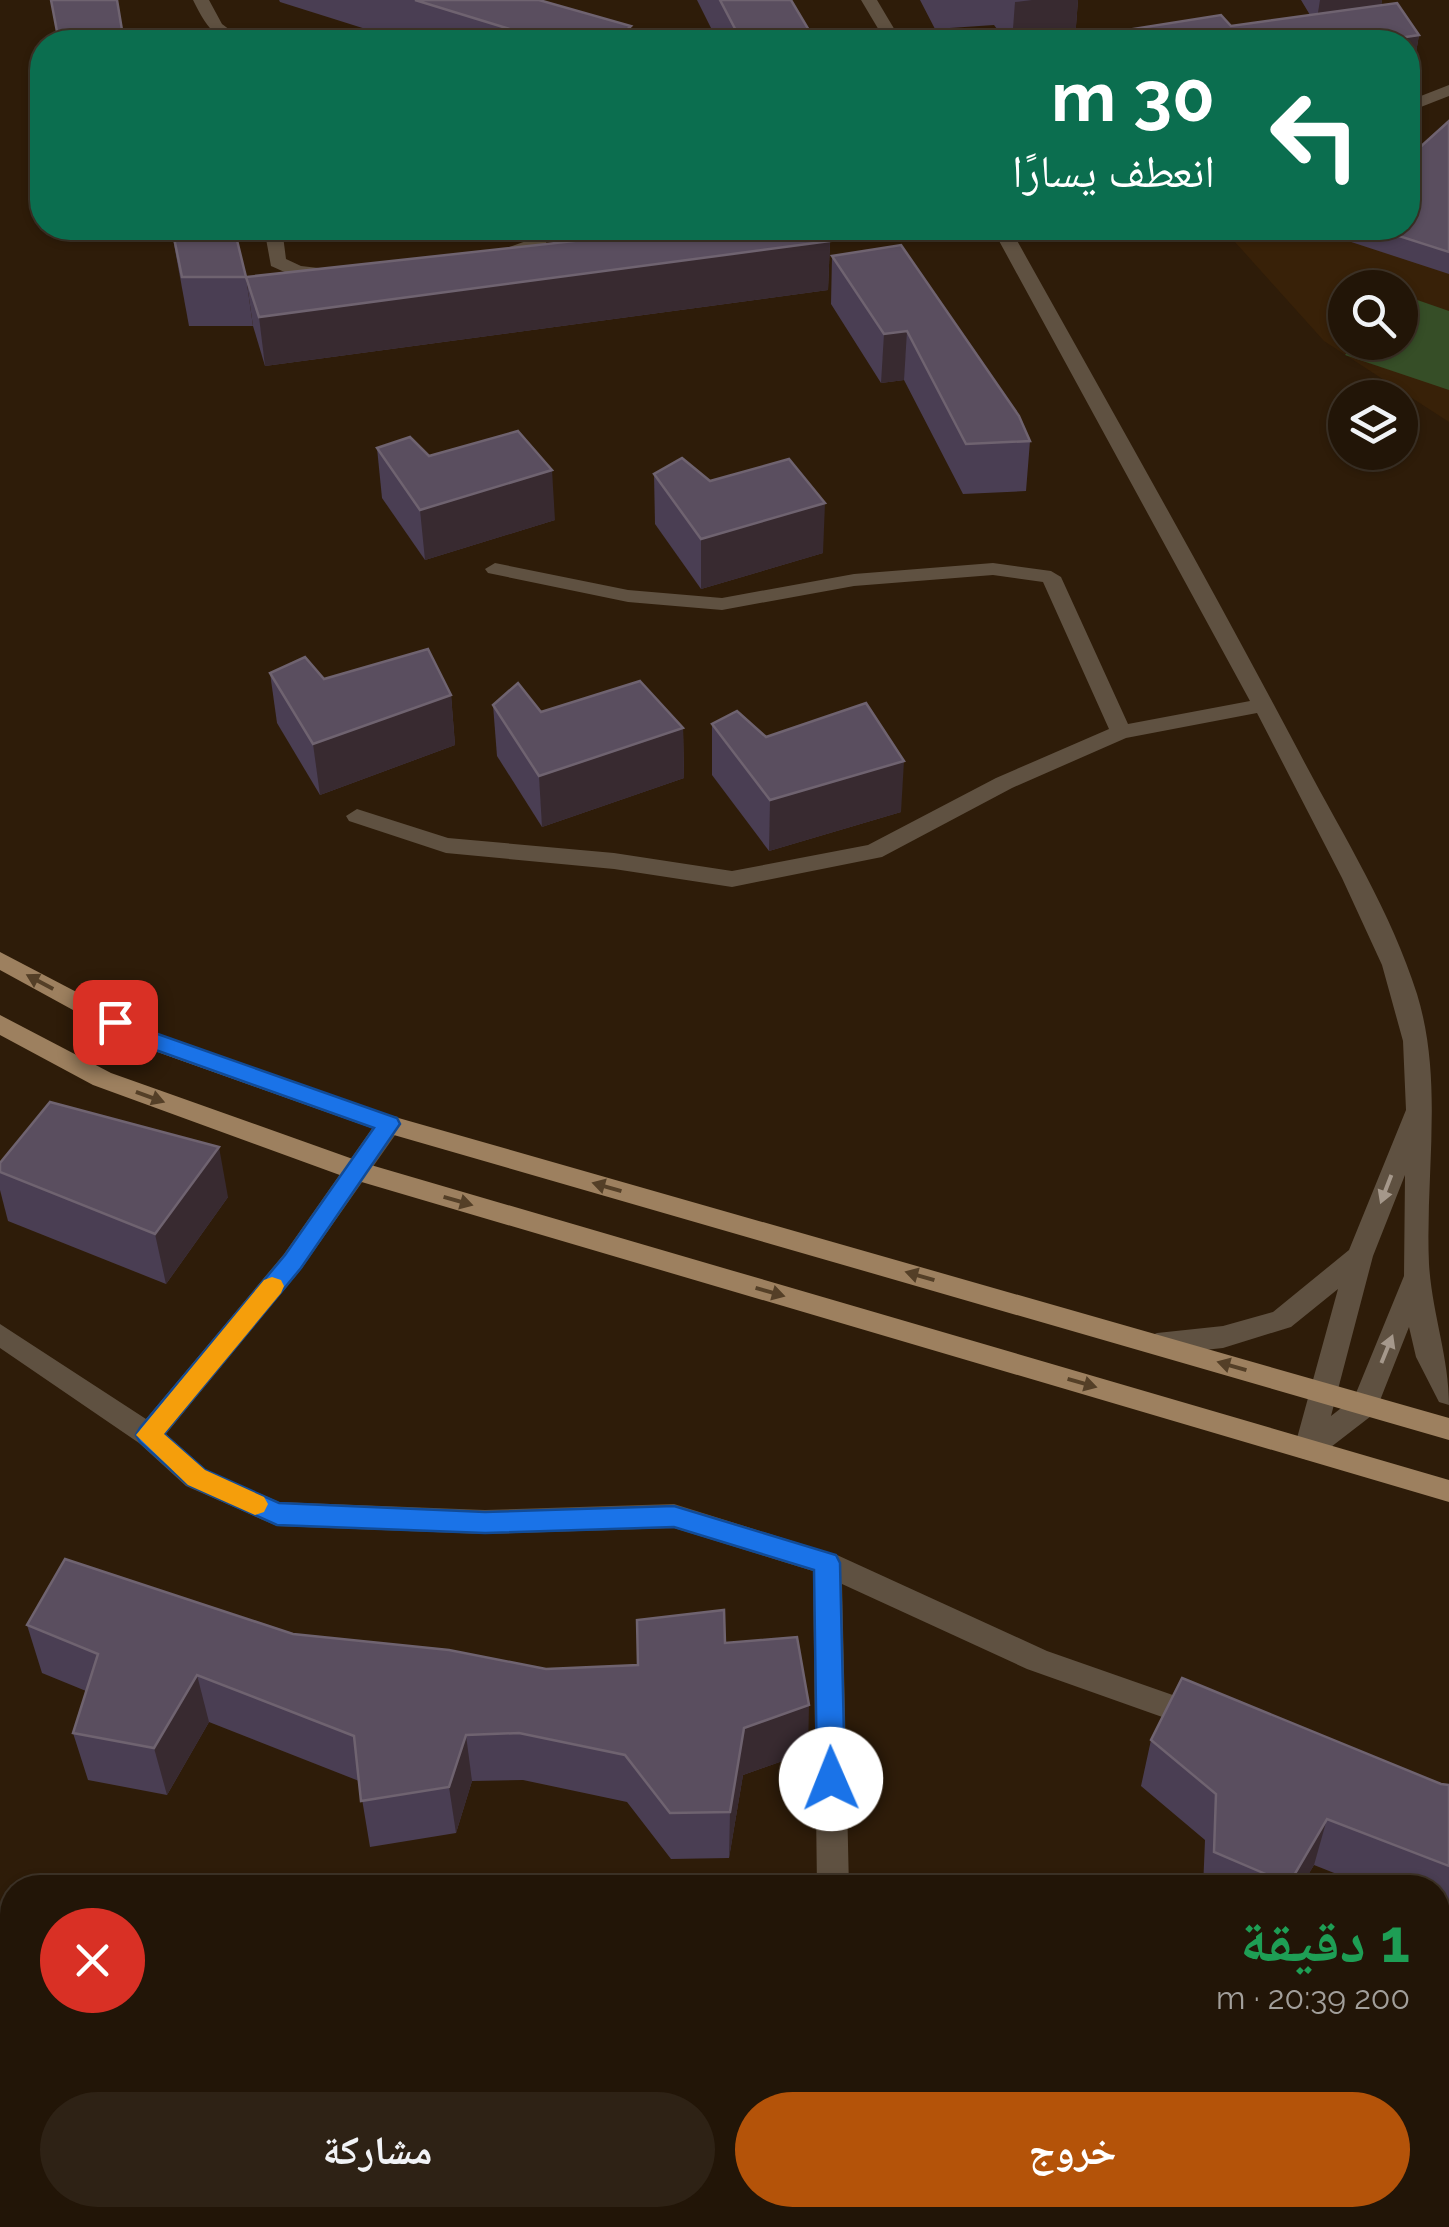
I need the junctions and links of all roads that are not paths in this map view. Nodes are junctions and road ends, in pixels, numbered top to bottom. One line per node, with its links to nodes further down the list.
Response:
1 (201, 0): 3 (street)
2 (869, 0): 4 (street)
3 (216, 30)
4 (887, 30)
5 (1449, 90): 6 (street)
6 (1420, 102)
7 (275, 240): 11 (street)
8 (539, 240): 10 (street)
9 (1009, 240): 13 (street)
10 (472, 258)
11 (350, 272)
12 (495, 569): 14 (street)
13 (1264, 705): 14 (street); 18 (street)
14 (1121, 732): 15 (street)
15 (358, 816)
16 (0, 960): 19 (main road, one-way to 16)
17 (0, 1024): 20 (main road, one-way to 20)
18 (1422, 1098): 21 (street, one-way to 21); 22 (street)
19 (389, 1124): 20 (street); 24 (main road, one-way to 19)
20 (357, 1171): 29 (street); 30 (main road, one-way to 30)
21 (1360, 1256): 24 (street); 25 (street)
22 (1417, 1274): 26 (street); 27 (street, one-way to 22)
23 (0, 1334): 29 (street)
24 (1157, 1344): 25 (main road, one-way to 24)
25 (1326, 1393): 27 (main road); 30 (street)
26 (1449, 1394)
27 (1366, 1404): 28 (main road); 30 (street)
28 (1449, 1429)
29 (148, 1435): 32 (street)
30 (1308, 1449): 31 (main road)
31 (1449, 1490)
32 (827, 1563): 33 (street); 34 (street)
33 (1222, 1725)
34 (834, 1875)

